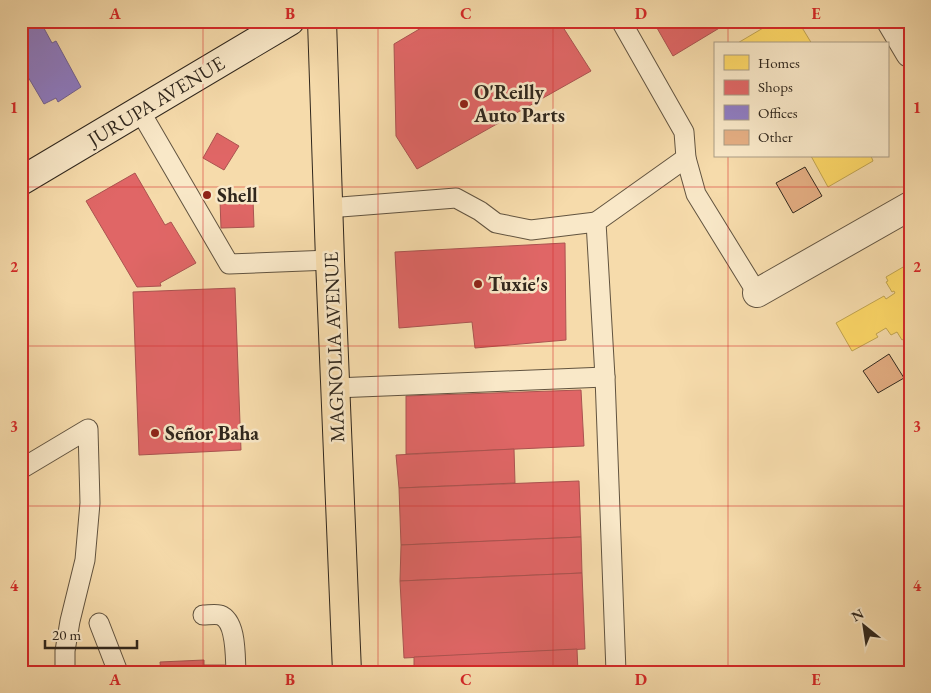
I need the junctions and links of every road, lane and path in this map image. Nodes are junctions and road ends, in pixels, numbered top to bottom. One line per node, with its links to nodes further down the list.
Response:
1 (290, 21): 6 (main road, JURUPA AVENUE)
2 (322, 21): 10 (main road, MAGNOLIA AVENUE)
3 (621, 21): 7 (lane)
4 (891, 21): 5 (main road)
5 (910, 53)
6 (140, 111): 8 (main road, JURUPA AVENUE); 12 (lane)
7 (686, 158): 11 (lane); 13 (lane)
8 (21, 181)
9 (910, 206): 13 (main road)
10 (328, 208): 11 (lane); 12 (main road, MAGNOLIA AVENUE)
11 (596, 222): 14 (lane)
12 (330, 260): 15 (main road, MAGNOLIA AVENUE)
13 (757, 294)
14 (605, 377): 15 (lane); 23 (lane)
15 (335, 388): 22 (main road, MAGNOLIA AVENUE)
16 (21, 469): 19 (lane)
17 (203, 615): 21 (lane)
18 (99, 623): 20 (lane)
19 (65, 672)
20 (118, 672)
21 (236, 672)
22 (346, 672)
23 (616, 672)

